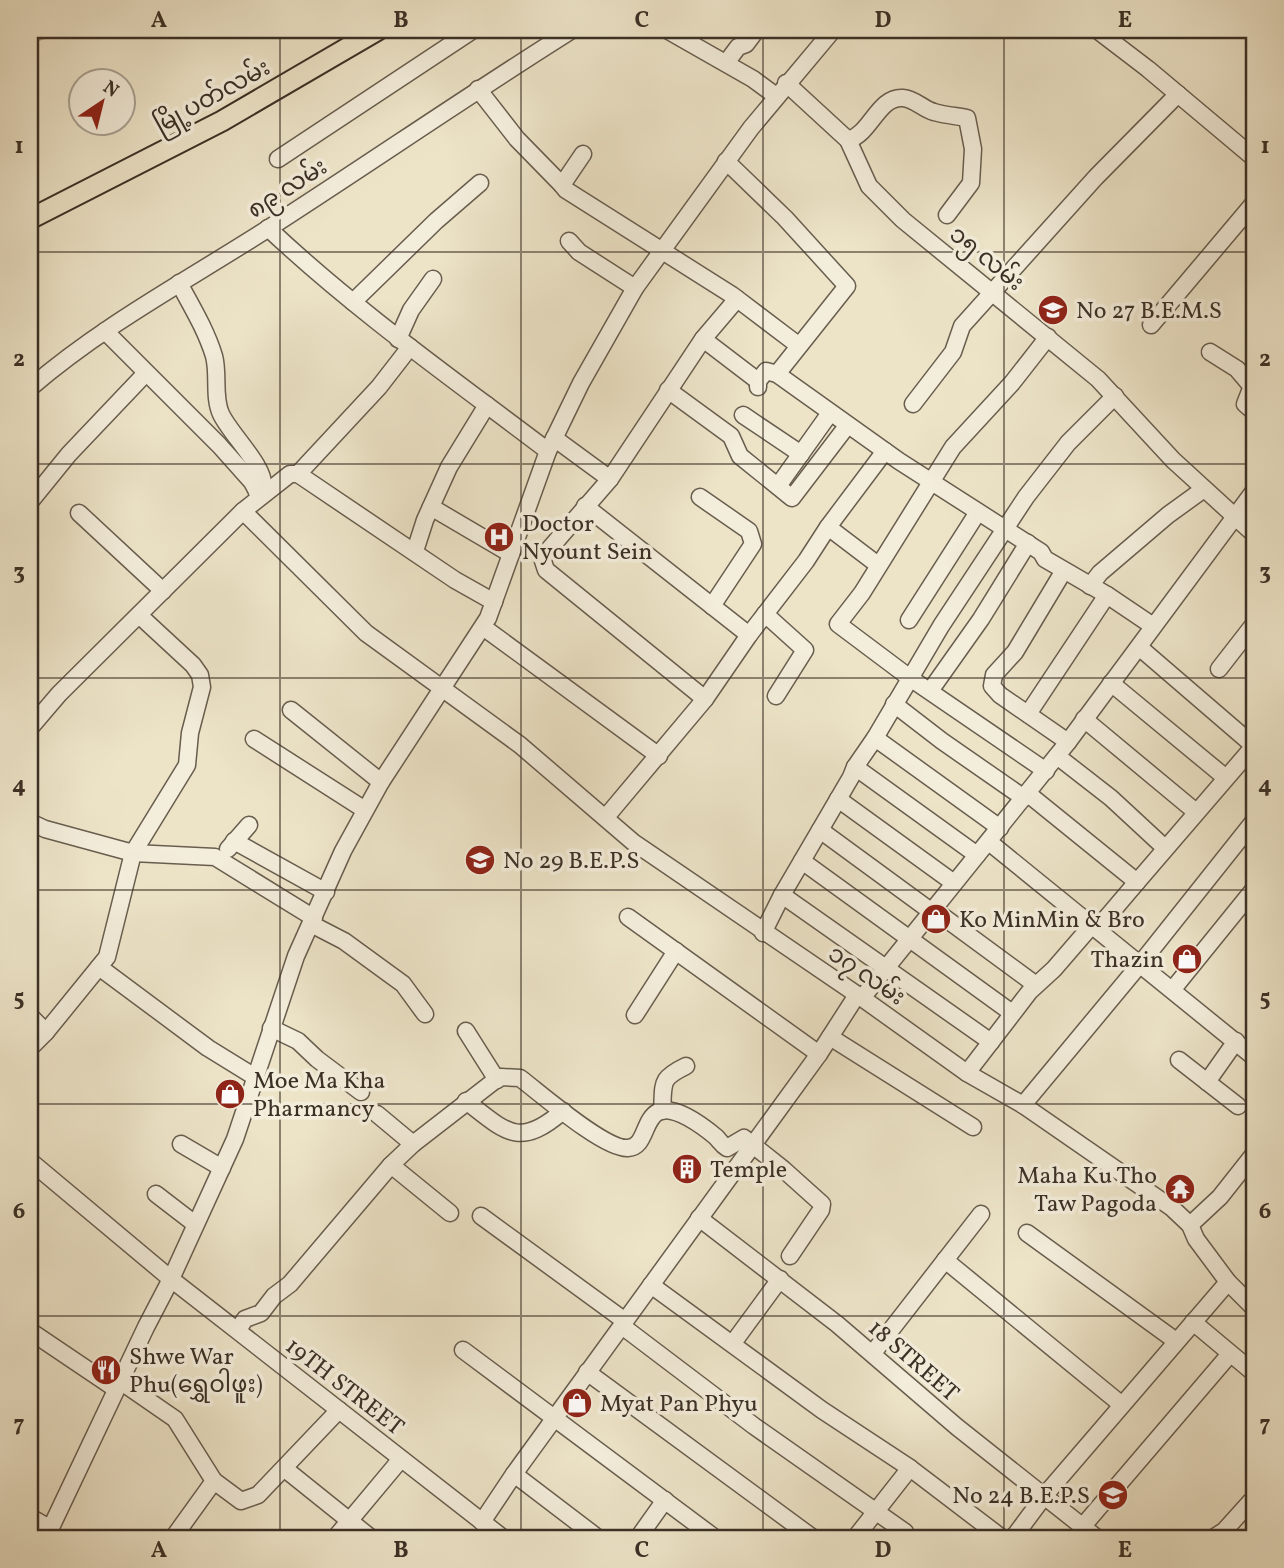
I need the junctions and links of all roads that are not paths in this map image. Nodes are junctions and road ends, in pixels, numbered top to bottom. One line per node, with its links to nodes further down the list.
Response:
1 (378, 30): 22 (main road, မြို့ပတ်လမ်း)
2 (473, 30): 16 (street)
3 (572, 30): 10 (street, ၈၉ လမ်း)
4 (667, 30): 8 (street)
5 (753, 30): 8 (street)
6 (832, 30): 9 (street)
7 (1097, 30): 11 (street)
8 (726, 63): 12 (street)
9 (786, 83): 12 (street); 13 (street, ၁၅ လမ်း)
10 (478, 89): 19 (street); 23 (street, ၈၉ လမ်း)
11 (1178, 94): 15 (street); 29 (street)
12 (776, 96): 17 (street)
13 (848, 140): 21 (street); 29 (street, ၁၅ လမ်း)
14 (583, 154): 19 (street)
15 (1254, 158)
16 (278, 159)
17 (726, 161): 25 (street); 37 (street)
18 (480, 183): 31 (street)
19 (562, 185): 25 (street)
20 (1254, 203): 32 (street)
21 (947, 215)
22 (30, 219)
23 (268, 228): 27 (street, ၈၉ လမ်း); 31 (street)
24 (569, 240): 28 (street)
25 (662, 251): 28 (street); 30 (street)
26 (433, 279): 36 (street)
27 (179, 283): 33 (street, ၈၉ လမ်း); 60 (street)
28 (635, 288): 51 (street)
29 (992, 292): 34 (street, ၁၅ လမ်း); 45 (street)
30 (737, 299): 35 (street); 37 (street)
31 (353, 302): 36 (street)
32 (1151, 325)
33 (105, 331): 39 (street); 42 (street, ၈၉ လမ်း)
34 (1048, 337): 44 (street, ၁၅ လမ်း); 56 (street)
35 (703, 339): 40 (street); 43 (street)
36 (404, 343): 46 (street); 54 (street)
37 (799, 345): 40 (street)
38 (1210, 352): 41 (street)
39 (146, 373): 60 (street); 62 (street)
40 (777, 374): 48 (street)
41 (1254, 382): 47 (street)
42 (30, 387)
43 (668, 390): 55 (street); 57 (street)
44 (1115, 396): 58 (street, ၁၅ လမ်း); 70 (street)
45 (913, 404)
46 (487, 405): 51 (street); 63 (street)
47 (1254, 412)
48 (830, 413): 50 (street); 53 (street)
49 (743, 415): 53 (street)
50 (847, 426): 52 (street); 57 (street)
51 (551, 444): 55 (street); 74 (street)
52 (885, 451): 56 (street); 69 (street)
53 (801, 454): 57 (street)
54 (298, 474): 60 (street); 73 (street)
55 (610, 479): 64 (street)
56 (933, 483): 66 (street); 75 (street)
57 (778, 486)
58 (1204, 489): 68 (street, ၁၅ လမ်း); 77 (street)
59 (1254, 491): 68 (street)
60 (259, 494): 65 (street)
61 (700, 497): 81 (street)
62 (30, 502)
63 (431, 506): 73 (street); 74 (street)
64 (585, 506): 81 (street); 96 (street)
65 (243, 511): 78 (street); 93 (street, ၁၇ လမ်း)
66 (978, 512): 70 (street); 84 (street)
67 (79, 513): 78 (street)
68 (1234, 516): 71 (street, ၁၅ လမ်း); 86 (street)
69 (828, 527): 75 (street); 82 (street)
70 (1004, 529): 72 (street); 91 (street)
71 (1254, 534)
72 (1028, 543): 76 (street); 94 (street)
73 (415, 551): 80 (street)
74 (511, 554): 80 (street)
75 (878, 565): 91 (street)
76 (1063, 572): 77 (street); 99 (street)
77 (1090, 586): 79 (street)
78 (163, 591): 83 (street)
79 (1107, 595): 86 (street); 99 (street)
80 (494, 602): 87 (street)
81 (712, 606): 88 (street)
82 (765, 614): 88 (street); 95 (street)
83 (140, 616): 101 (street); 125 (street)
84 (909, 620)
85 (1254, 624): 90 (street)
86 (1153, 626): 89 (street)
87 (483, 627): 93 (street); 106 (street)
88 (749, 635): 96 (street)
89 (1139, 647): 92 (street); 105 (street)
90 (1219, 669)
91 (910, 678): 94 (street); 97 (street)
92 (1111, 683): 100 (street); 110 (street)
93 (441, 689): 111 (street); 116 (street, ၁၇ လမ်း)
94 (930, 691): 109 (street)
95 (776, 696)
96 (705, 699): 106 (street)
97 (894, 704): 102 (street); 112 (street)
98 (292, 710): 111 (street)
99 (1028, 713): 104 (street)
100 (1084, 719): 104 (street); 115 (street)
101 (30, 728)
102 (875, 738): 108 (street); 120 (street)
103 (254, 739): 114 (street)
104 (1068, 742): 107 (street)
105 (1254, 746): 110 (street)
106 (659, 756): 116 (street)
107 (1058, 756): 109 (street); 124 (street)
108 (855, 767): 113 (street); 126 (street)
109 (1045, 771): 112 (street)
110 (1226, 778): 115 (street)
111 (381, 782): 114 (street)
112 (1026, 796): 120 (street); 129 (street)
113 (838, 799): 121 (street); 130 (street)
114 (365, 810): 132 (street)
115 (1195, 813): 124 (street)
116 (606, 817): 138 (street, ၁၇ လမ်း)
117 (1254, 821): 141 (street)
118 (30, 822): 125 (street)
119 (249, 825): 122 (street)
120 (1000, 828): 123 (street)
121 (820, 830): 128 (street); 134 (street)
122 (234, 841): 127 (street); 132 (street)
123 (989, 842): 126 (street); 137 (street)
124 (1165, 848): 129 (street)
125 (132, 853): 127 (street); 142 (street)
126 (977, 855): 130 (street)
127 (221, 859): 136 (street)
128 (802, 861): 133 (street); 139 (street)
129 (1137, 882): 137 (street)
130 (954, 883): 134 (street)
131 (1254, 889): 145 (street)
132 (326, 892): 136 (street)
133 (782, 895): 138 (street); 143 (street)
134 (933, 911): 139 (street); 144 (street)
135 (628, 917): 140 (street)
136 (313, 921): 148 (street); 151 (street)
137 (1095, 927): 141 (street); 144 (street)
138 (763, 933): 146 (street, ၁၇ လမ်း)
139 (911, 939): 143 (street); 147 (street)
140 (676, 951): 149 (street); 158 (street)
141 (1141, 963): 145 (street); 168 (street)
142 (99, 967): 153 (street); 163 (street)
143 (888, 968): 146 (street); 156 (street)
144 (1036, 985): 147 (street)
145 (1173, 989): 155 (street)
146 (860, 997): 154 (street); 162 (street, ၁၇ လမ်း)
147 (1012, 1013): 156 (street)
148 (425, 1014)
149 (635, 1015)
150 (30, 1016): 153 (street)
151 (271, 1028): 163 (street); 166 (street)
152 (466, 1031): 164 (street)
153 (46, 1032): 157 (street)
154 (830, 1037): 158 (street); 173 (street)
155 (1236, 1041): 159 (street); 165 (street)
156 (991, 1042): 162 (street)
157 (30, 1048)
158 (819, 1054): 176 (street)
159 (1254, 1057)
160 (1179, 1059): 165 (street)
161 (687, 1066): 171 (street)
162 (967, 1073): 168 (street, ၁၇ လမ်း)
163 (256, 1077): 180 (street)
164 (497, 1080): 167 (street); 170 (street)
165 (1207, 1082): 169 (street)
166 (361, 1092)
167 (466, 1101): 170 (street); 175 (street)
168 (1023, 1105): 187 (street, ၁၇ လမ်း)
169 (1238, 1106)
170 (563, 1111): 171 (street)
171 (662, 1111): 176 (street)
172 (377, 1114): 175 (street)
173 (974, 1127)
174 (181, 1144): 180 (street)
175 (414, 1144): 179 (street)
176 (753, 1145): 185 (street); 189 (street)
177 (1254, 1154): 187 (street)
178 (30, 1161): 191 (street, 19TH STREET)
179 (391, 1165): 182 (street); 198 (street)
180 (222, 1168): 186 (street)
181 (156, 1194): 186 (street)
182 (450, 1213)
183 (981, 1214): 190 (street)
184 (481, 1216): 197 (street)
185 (699, 1219): 192 (street, 18 STREET); 194 (street)
186 (195, 1224): 191 (street)
187 (1190, 1224): 193 (street, ၁၇ လမ်း)
188 (1027, 1233): 200 (street)
189 (790, 1256)
190 (946, 1260): 203 (street); 208 (street)
191 (171, 1279): 198 (street, 19TH STREET); 207 (street)
192 (780, 1279): 201 (street); 203 (street, 18 STREET)
193 (1228, 1282): 195 (street, ၁၇ လမ်း); 196 (street)
194 (651, 1285): 197 (street); 201 (street)
195 (1254, 1308)
196 (1193, 1322): 200 (street); 204 (street)
197 (623, 1324): 205 (street); 219 (street)
198 (238, 1330): 209 (street, 19TH STREET)
199 (30, 1331): 207 (street)
200 (1176, 1341): 208 (street)
201 (733, 1343): 212 (street)
202 (463, 1350): 210 (street)
203 (873, 1353): 216 (street, 18 STREET)
204 (1230, 1353): 206 (street); 223 (street)
205 (587, 1372): 210 (street); 233 (street)
206 (1254, 1373)
207 (118, 1385): 215 (street); 225 (street)
208 (1122, 1405): 216 (street)
209 (339, 1410): 211 (street, 19TH STREET); 213 (street)
210 (553, 1420): 214 (street); 217 (street)
211 (401, 1459): 221 (street); 222 (street, 19TH STREET)
212 (910, 1468): 219 (street); 235 (street)
213 (285, 1469): 215 (street); 221 (street)
214 (514, 1474): 222 (street); 230 (street)
215 (214, 1481): 226 (street)
216 (1045, 1495): 223 (street, 18 STREET); 236 (street)
217 (665, 1500): 231 (street); 232 (street)
218 (1251, 1501): 238 (street)
219 (876, 1511): 224 (street); 234 (street)
220 (30, 1517): 225 (street)
221 (349, 1520): 227 (street); 228 (street)
222 (482, 1522): 229 (street, 19TH STREET)
223 (1083, 1526): 237 (street, 18 STREET)
224 (905, 1532)
225 (48, 1534)
226 (173, 1538)
227 (335, 1538)
228 (371, 1538)
229 (503, 1538)
230 (598, 1538)
231 (638, 1538)
232 (715, 1538)
233 (813, 1538)
234 (855, 1538)
235 (1002, 1538)
236 (1013, 1538)
237 (1097, 1538)
238 (1213, 1538)

